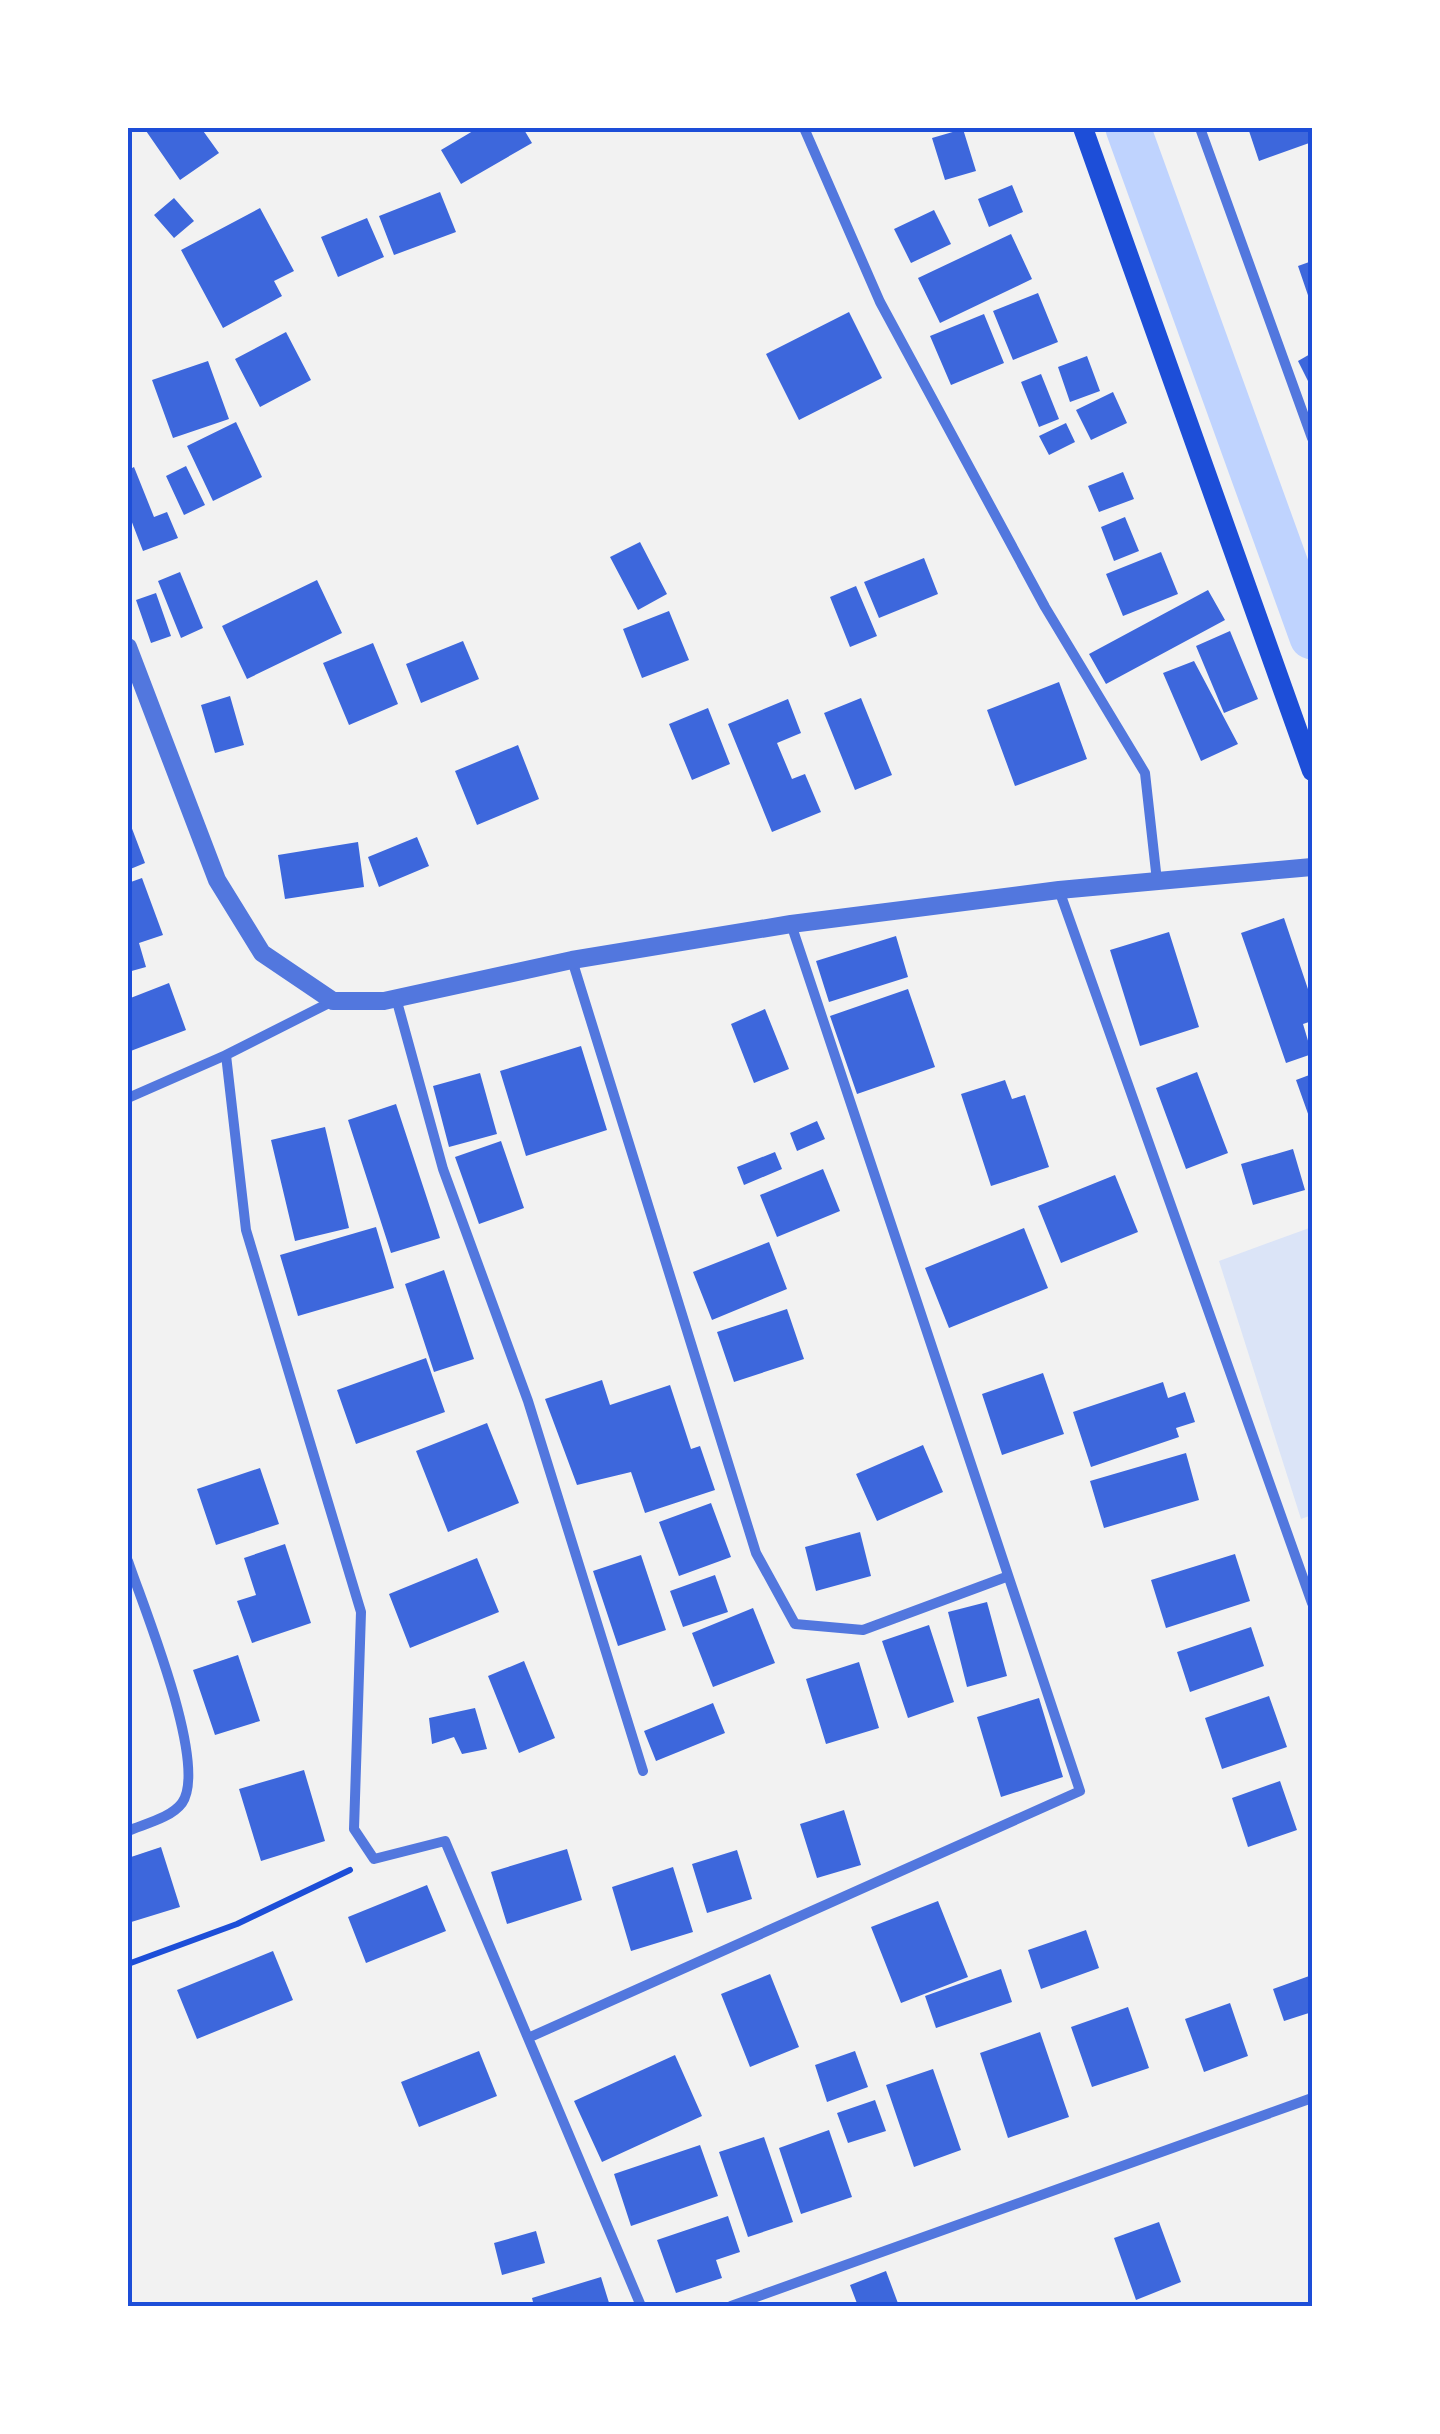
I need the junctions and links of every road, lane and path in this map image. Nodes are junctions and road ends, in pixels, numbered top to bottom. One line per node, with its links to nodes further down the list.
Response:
1 (804, 128): 8 (street)
2 (1082, 128): 6 (main road)
3 (1200, 128): 4 (street)
4 (1312, 438)
5 (128, 647): 13 (street)
6 (1312, 772)
7 (1312, 867): 8 (street)
8 (1157, 881): 9 (street)
9 (1059, 890): 10 (street); 18 (street)
10 (791, 924): 11 (street); 17 (street)
11 (572, 960): 12 (street); 17 (street)
12 (396, 998): 13 (street); 19 (street)
13 (332, 1001): 14 (street)
14 (226, 1055): 15 (street); 21 (street)
15 (128, 1098)
16 (128, 1560): 20 (street)
17 (1006, 1577): 23 (street)
18 (1312, 1603)
19 (643, 1771)
20 (128, 1830)
21 (374, 1859): 22 (path); 23 (street)
22 (128, 1964)
23 (528, 2038): 25 (street)
24 (1312, 2098): 26 (street)
25 (642, 2306)
26 (731, 2306)

